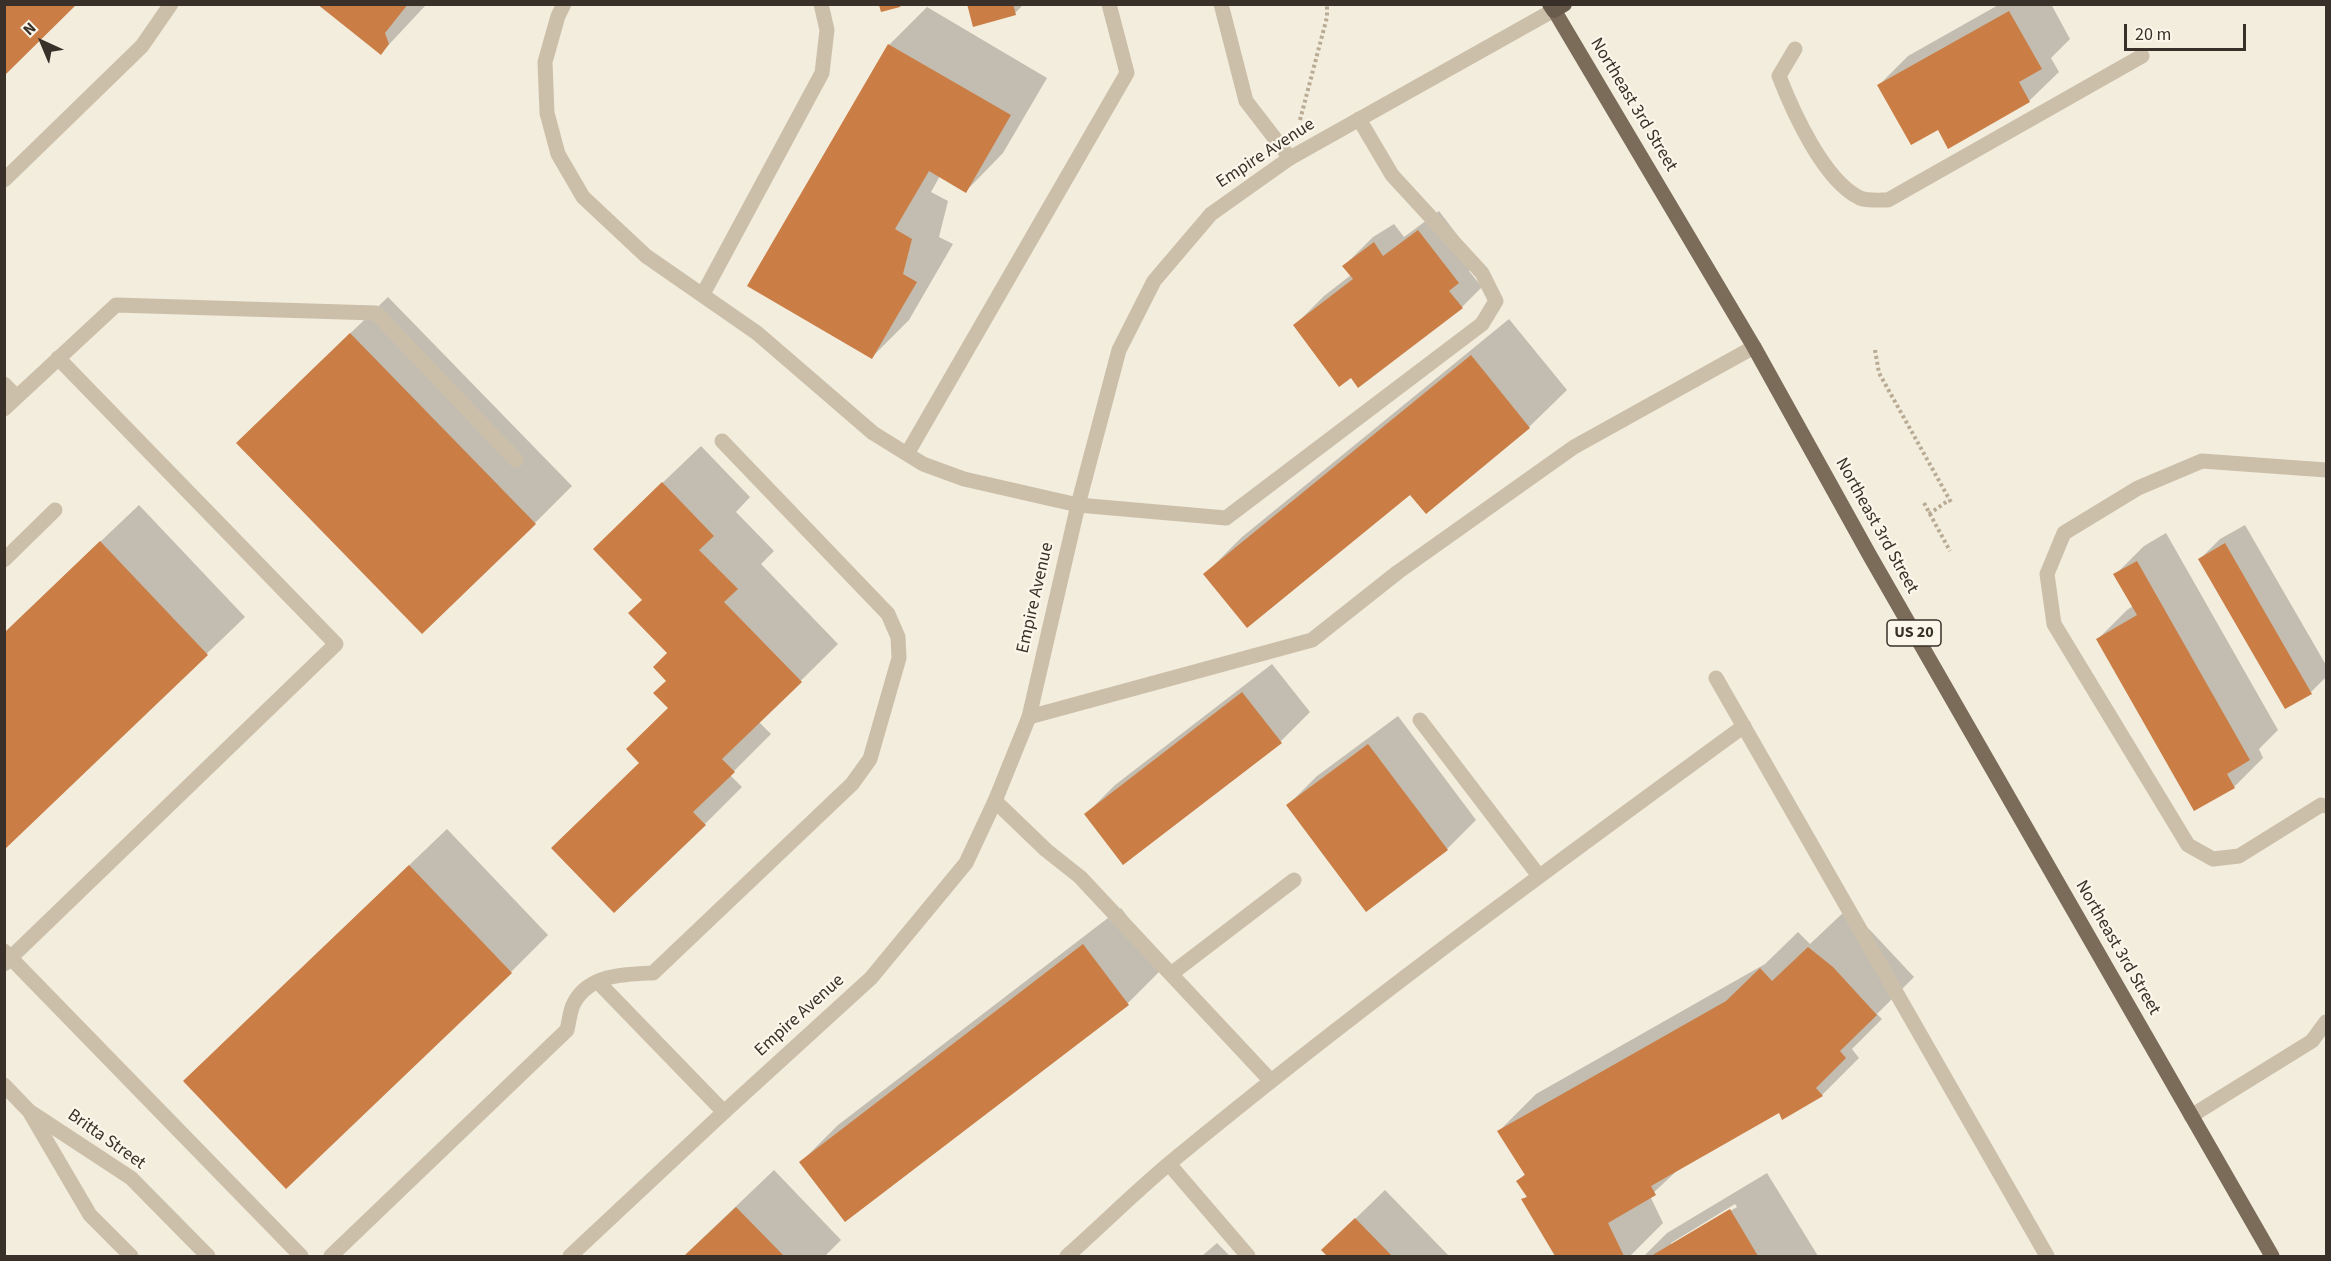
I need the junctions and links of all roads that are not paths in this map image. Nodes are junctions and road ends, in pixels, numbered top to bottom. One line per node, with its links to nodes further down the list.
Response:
1 (171, 4): 11 (street)
2 (564, 4): 12 (street)
3 (821, 4): 12 (street)
4 (1109, 4): 19 (street)
5 (1221, 4): 10 (street)
6 (1556, 6): 9 (street, Empire Avenue); 13 (main road, Northeast 3rd Street / US 20)
7 (1795, 49): 8 (street)
8 (2142, 56)
9 (1359, 119): 10 (street, Empire Avenue); 22 (street)
10 (1290, 158): 22 (street, Empire Avenue)
11 (4, 180)
12 (703, 294): 19 (street)
13 (1754, 347): 26 (street); 41 (main road, Northeast 3rd Street / US 20)
14 (58, 358): 16 (street); 20 (street); 33 (street)
15 (4, 384): 16 (street)
16 (17, 397): 17 (street)
17 (4, 408)
18 (722, 441): 35 (street)
19 (907, 454): 22 (street)
20 (516, 460)
21 (2326, 470): 30 (street)
22 (1078, 505): 26 (street, Empire Avenue)
23 (55, 510): 24 (street)
24 (4, 560)
25 (1716, 678): 28 (street)
26 (1029, 717): 29 (street, Empire Avenue)
27 (1420, 720): 31 (street)
28 (1744, 726): 31 (street); 50 (street)
29 (995, 801): 34 (street); 40 (street, Empire Avenue)
30 (2326, 806)
31 (1539, 876): 37 (street)
32 (1294, 880): 34 (street)
33 (7, 958): 45 (street)
34 (1171, 974): 37 (street)
35 (598, 982): 40 (street); 46 (street)
36 (2326, 1022): 41 (street)
37 (1271, 1081): 42 (street)
38 (4, 1085): 39 (street, Britta Street)
39 (29, 1111): 43 (street, Britta Street); 44 (street, Britta Street)
40 (724, 1112): 47 (street, Empire Avenue)
41 (2191, 1116): 51 (main road, Northeast 3rd Street / US 20)
42 (1169, 1164): 48 (street); 49 (street)
43 (131, 1257)
44 (208, 1257)
45 (301, 1257)
46 (331, 1257)
47 (570, 1257)
48 (1067, 1257)
49 (1248, 1257)
50 (2047, 1257)
51 (2272, 1257)

